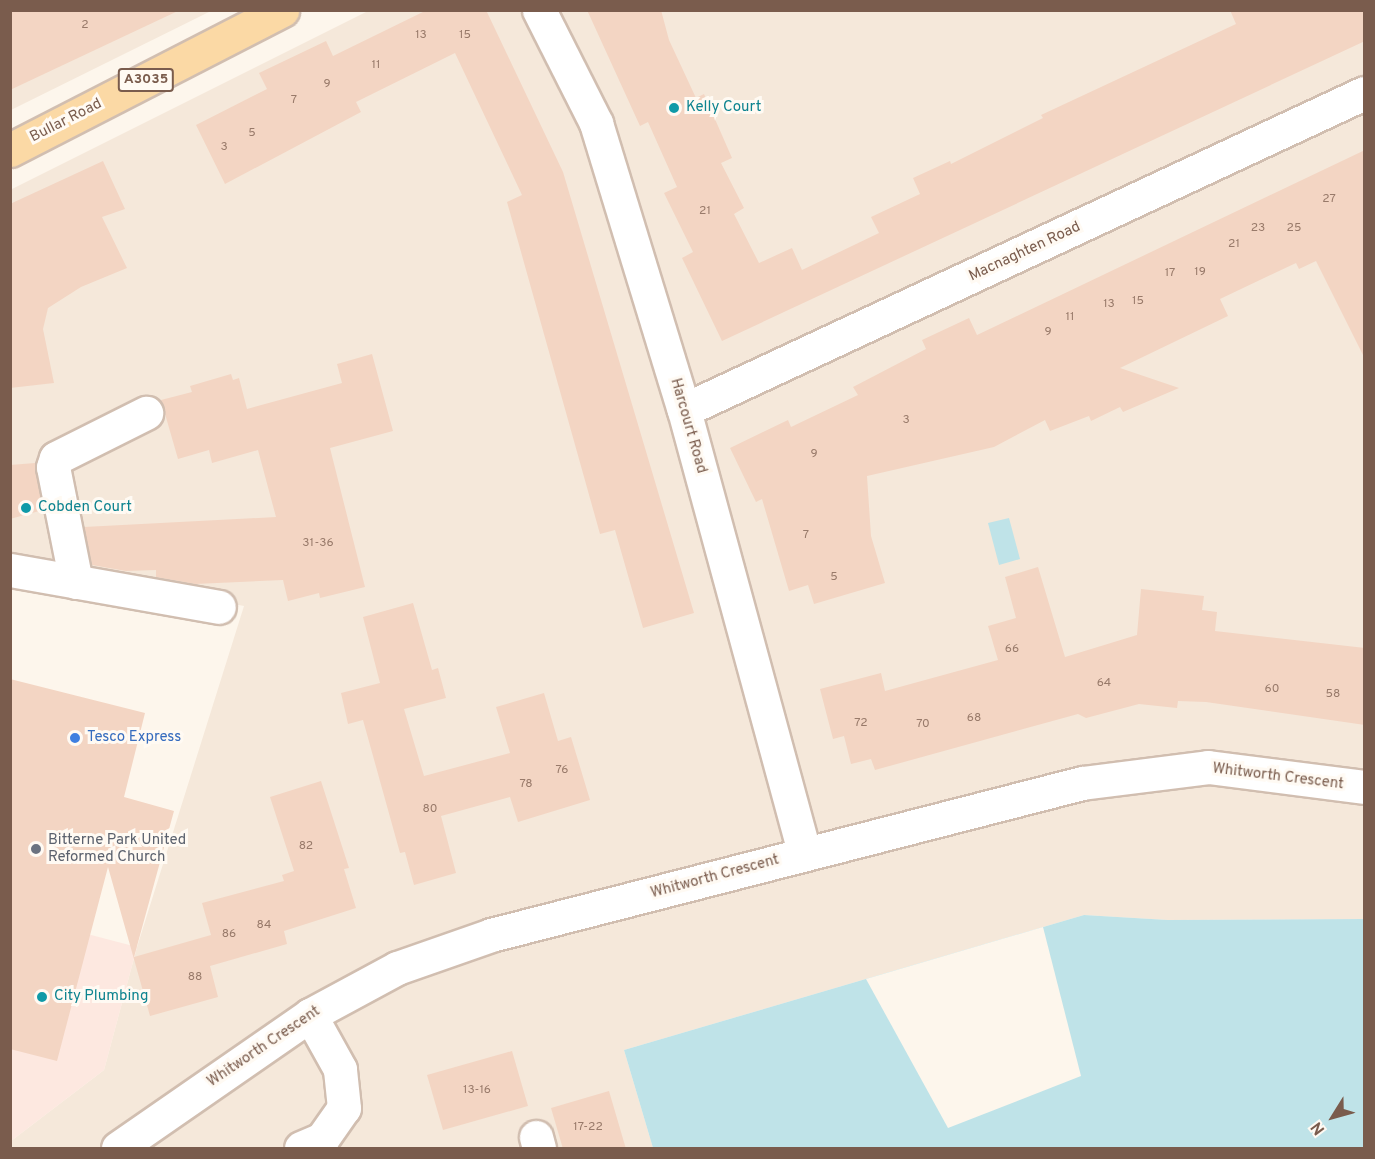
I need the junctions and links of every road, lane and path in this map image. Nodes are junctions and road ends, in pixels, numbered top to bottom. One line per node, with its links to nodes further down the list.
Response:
1 (282, 10): 4 (main road, Bullar Road / A3035)
2 (539, 10): 5 (street, Harcourt Road)
3 (1365, 93): 5 (street, Macnaghten Road)
4 (10, 150)
5 (684, 410): 11 (street, Harcourt Road)
6 (146, 413): 8 (street)
7 (10, 570): 8 (street)
8 (76, 582): 9 (street)
9 (219, 607)
10 (1365, 788): 11 (street, Whitworth Crescent)
11 (804, 853): 12 (street, Whitworth Crescent)
12 (310, 1015): 13 (street, Whitworth Crescent); 14 (street)
13 (118, 1149)
14 (301, 1149)

